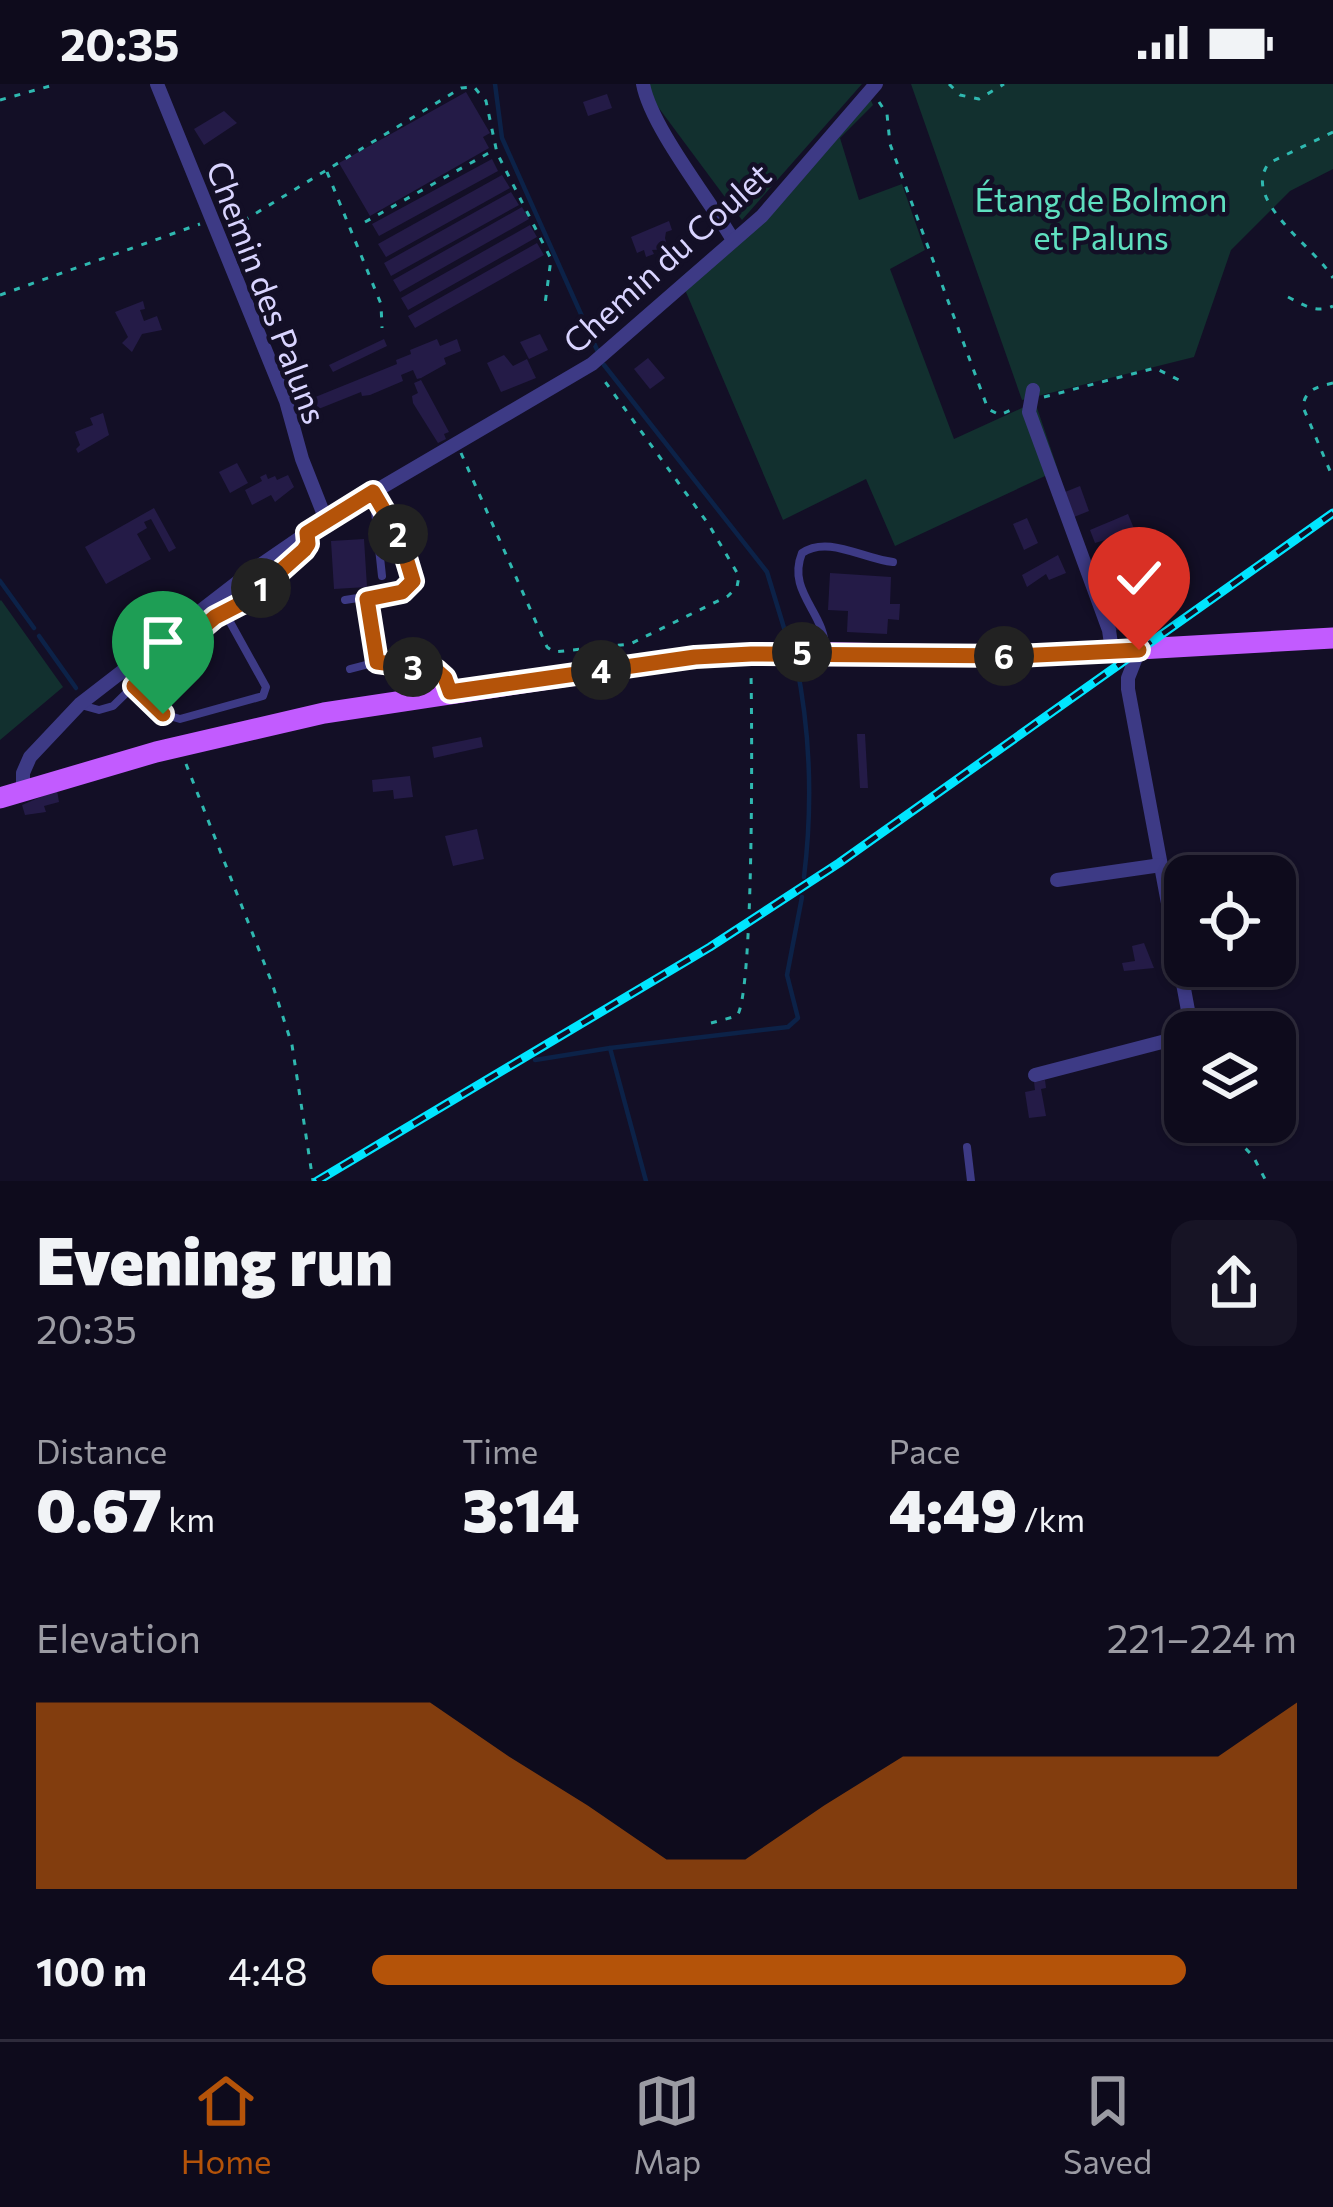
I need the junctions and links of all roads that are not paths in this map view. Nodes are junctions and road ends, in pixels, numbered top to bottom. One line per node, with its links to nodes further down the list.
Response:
1 (158, 84): 7 (street, Chemin des Paluns)
2 (643, 84): 4 (street)
3 (873, 88): 4 (street, Chemin du Coulet)
4 (733, 240): 6 (street, Chemin du Coulet)
5 (1031, 396): 16 (street)
6 (373, 492): 7 (street, Chemin du Coulet); 10 (lane); 11 (lane)
7 (326, 520): 8 (street, Chemin du Coulet)
8 (307, 533): 13 (lane); 22 (street, Chemin du Coulet)
9 (893, 562): 17 (lane)
10 (382, 575)
11 (367, 599): 12 (lane); 18 (lane)
12 (346, 600)
13 (225, 613): 20 (lane); 20 (lane)
14 (1333, 638): 15 (main road)
15 (1139, 650): 16 (main road); 25 (street)
16 (1112, 651): 17 (main road)
17 (825, 652): 21 (main road)
18 (377, 662): 19 (lane); 21 (lane)
19 (350, 669)
20 (134, 686): 22 (lane)
21 (450, 692): 23 (main road)
22 (80, 704): 23 (street, Chemin du Coulet)
23 (23, 790): 24 (main road)
24 (0, 799)
25 (1161, 865): 26 (street); 27 (street)
26 (1058, 880)
27 (1188, 1011)
28 (1164, 1040): 29 (street)
29 (1035, 1075)
30 (967, 1148): 31 (lane)
31 (971, 1181)

